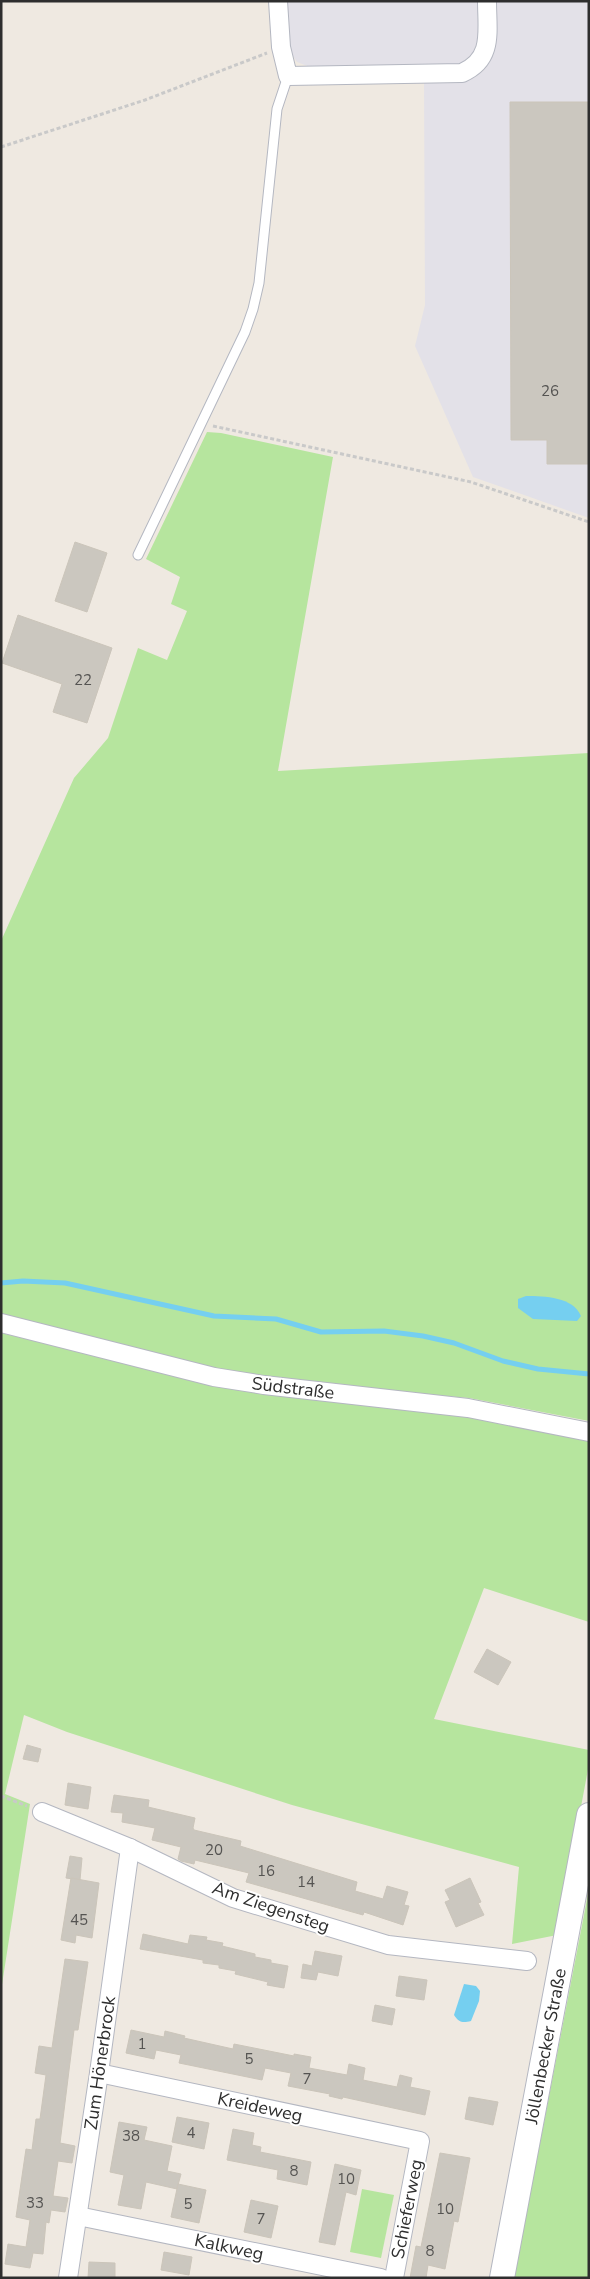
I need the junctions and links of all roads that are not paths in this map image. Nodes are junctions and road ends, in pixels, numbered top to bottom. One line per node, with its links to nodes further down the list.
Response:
1 (278, 1): 3 (street)
2 (487, 1): 3 (street)
3 (288, 76): 4 (lane)
4 (138, 555)
5 (1, 1323): 6 (street, Südstraße)
6 (589, 1432)
7 (42, 1812): 9 (street, Am Ziegensteg)
8 (589, 1815): 17 (main road, Jöllenbecker Straße)
9 (130, 1848): 10 (street, Am Ziegensteg); 11 (street, Zum Hönerbrock)
10 (527, 1962)
11 (99, 2074): 12 (street, Kreideweg); 13 (street, Zum Hönerbrock)
12 (420, 2141): 16 (street, Schieferweg)
13 (78, 2216): 14 (street, Zum Hönerbrock); 15 (street, Kalkweg)
14 (68, 2278)
15 (381, 2278)
16 (394, 2278)
17 (502, 2278)

